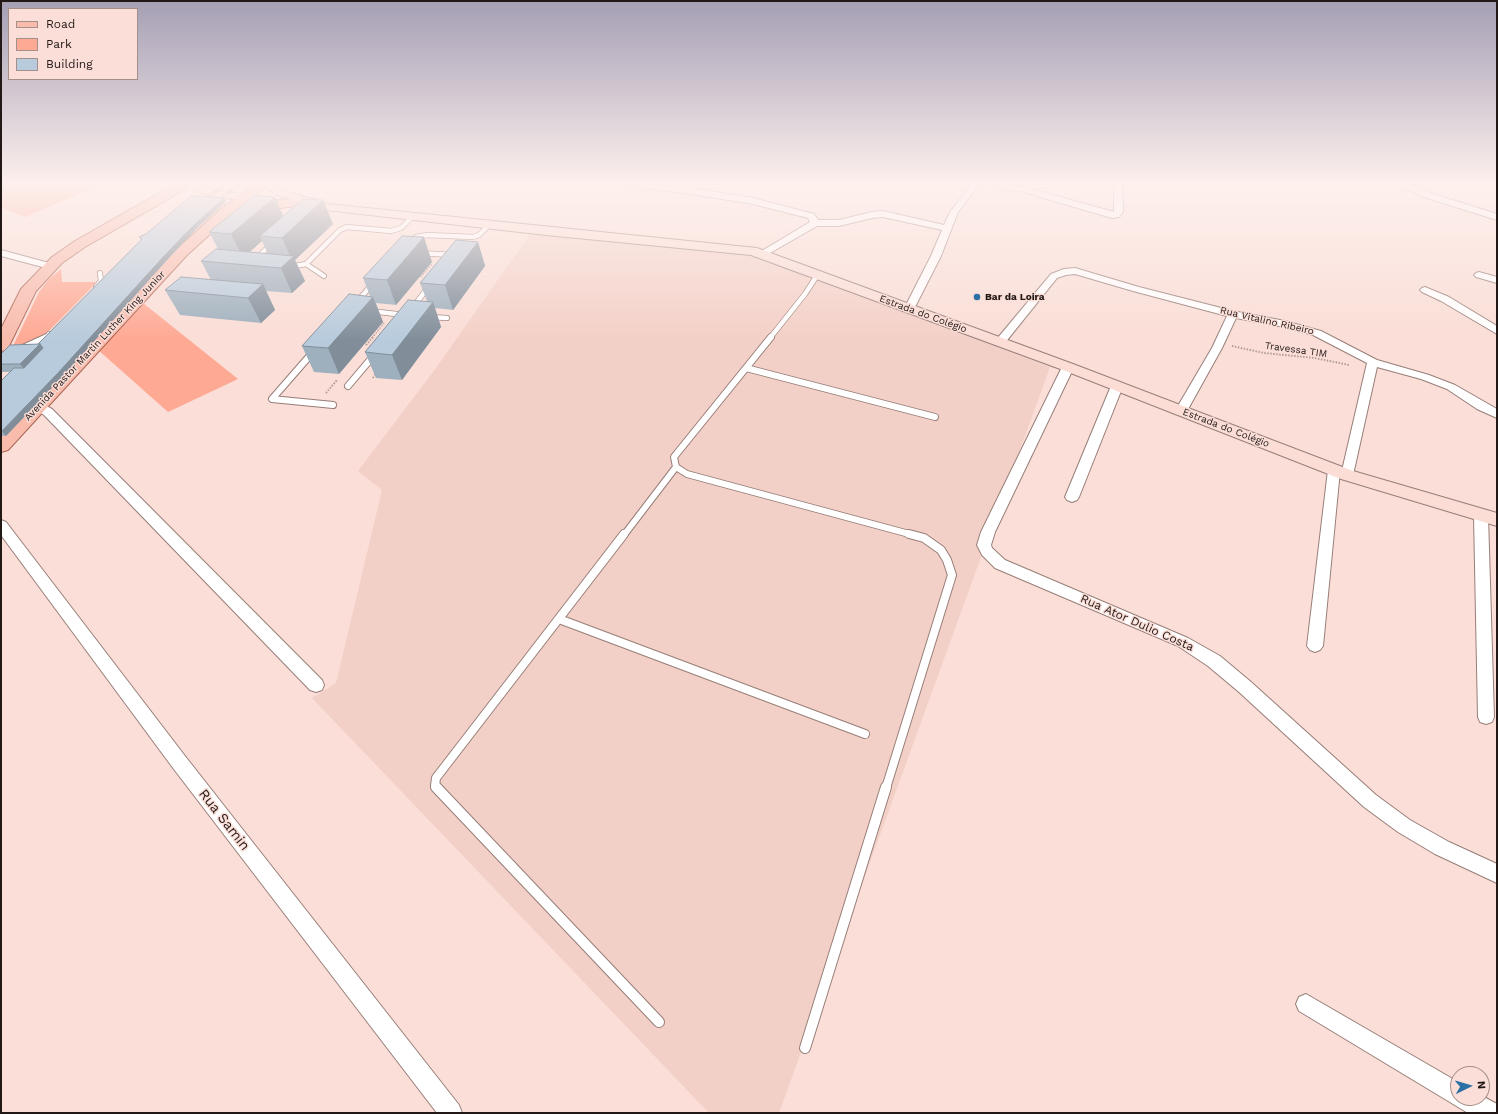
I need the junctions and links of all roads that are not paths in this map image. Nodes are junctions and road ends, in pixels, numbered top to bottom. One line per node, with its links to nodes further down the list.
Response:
1 (94, 236): 15 (main road)
2 (199, 236): 49 (main road, Avenida Pastor Martin Luther King Junior)
3 (334, 236): 13 (lane)
4 (476, 236): 9 (lane)
5 (603, 236): 12 (main road, Estrada do Colégio)
6 (793, 236): 12 (street)
7 (943, 236): 28 (street)
8 (279, 237): 14 (lane)
9 (406, 246)
10 (416, 252): 17 (lane)
11 (1, 253): 15 (street)
12 (763, 254): 19 (main road, Estrada do Colégio)
13 (306, 264): 16 (lane); 22 (lane)
14 (260, 265)
15 (50, 266): 39 (main road)
16 (281, 266)
17 (443, 269)
18 (100, 273): 26 (lane)
19 (818, 274): 28 (main road, Estrada do Colégio); 45 (lane)
20 (381, 275): 27 (lane)
21 (1479, 275): 23 (street)
22 (324, 276)
23 (1497, 280)
24 (434, 281): 31 (lane)
25 (1425, 290): 36 (street)
26 (90, 293)
27 (355, 304)
28 (909, 310): 38 (main road, Estrada do Colégio)
29 (364, 311): 31 (lane)
30 (1233, 314): 38 (street, Rua Vitalino Ribeiro); 43 (street, Rua Vitalino Ribeiro); 50 (street)
31 (407, 315): 32 (lane); 35 (lane)
32 (414, 315)
33 (420, 316): 34 (lane)
34 (447, 318)
35 (402, 321)
36 (1497, 331)
37 (52, 332): 41 (lane)
38 (1000, 342): 44 (main road, Estrada do Colégio)
39 (1, 345)
40 (319, 345): 48 (lane)
41 (20, 349)
42 (377, 352): 46 (lane)
43 (1372, 366): 51 (street, Rua Vitalino Ribeiro); 56 (street)
44 (1068, 367): 47 (main road, Estrada do Colégio); 66 (street, Rua Ator Dulio Costa)
45 (746, 368): 52 (lane); 54 (lane)
46 (348, 386)
47 (1117, 386): 50 (main road, Estrada do Colégio); 57 (street)
48 (333, 405)
49 (39, 406): 53 (main road, Avenida Pastor Martin Luther King Junior); 63 (street)
50 (1181, 410): 55 (main road, Estrada do Colégio)
51 (1497, 414)
52 (935, 417)
53 (1, 446)
54 (676, 467): 61 (lane); 69 (lane)
55 (1334, 470): 56 (main road, Estrada do Colégio); 62 (street)
56 (1347, 475): 58 (main road, Estrada do Colégio)
57 (1072, 498)
58 (1481, 516): 59 (main road, Estrada do Colégio); 64 (street)
59 (1497, 520)
60 (1, 525): 72 (street, Rua Samin)
61 (559, 619): 65 (lane); 68 (lane)
62 (1315, 646)
63 (316, 685)
64 (1486, 717)
65 (865, 734)
66 (1497, 874)
67 (1306, 1004): 70 (street)
68 (659, 1022)
69 (805, 1048)
70 (1450, 1089)
71 (1478, 1106): 73 (street)
72 (451, 1113)
73 (1490, 1113)

